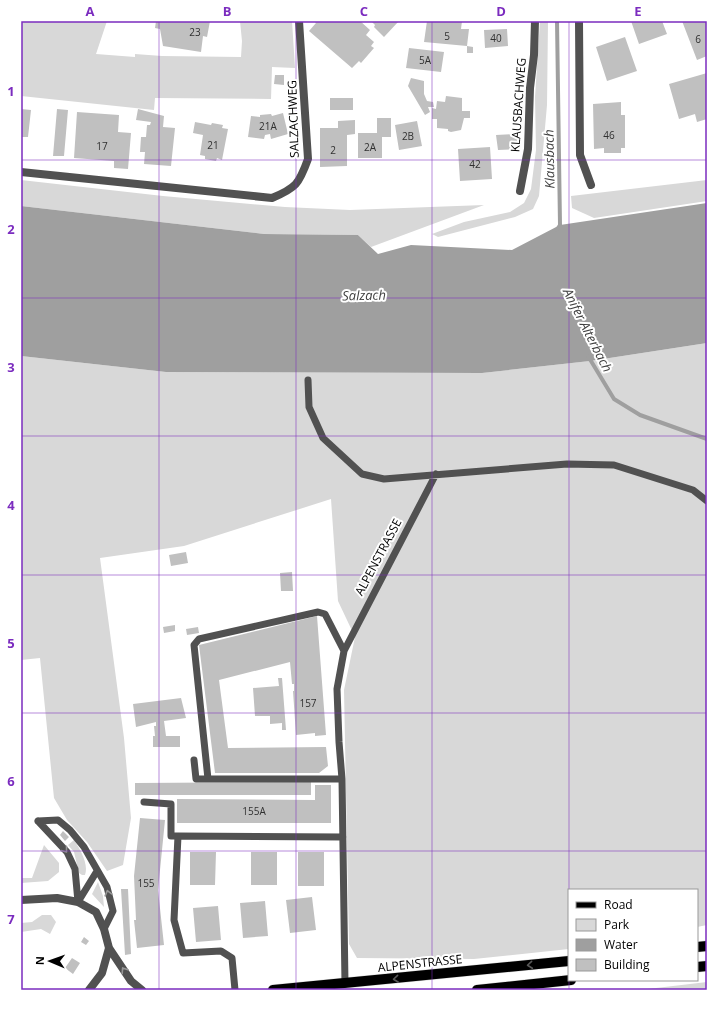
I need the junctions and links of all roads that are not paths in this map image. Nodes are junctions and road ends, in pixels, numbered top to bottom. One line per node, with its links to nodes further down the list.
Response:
1 (299, 21): 4 (street, SALZACHWEG)
2 (535, 21): 6 (street, KLAUSBACHWEG)
3 (579, 21): 5 (street)
4 (21, 172)
5 (591, 185)
6 (520, 191)
7 (308, 380): 8 (lane)
8 (436, 474): 9 (lane); 10 (lane, ALPENSTRASSE)
9 (707, 501)
10 (344, 651): 12 (lane); 13 (lane, ALPENSTRASSE)
11 (194, 760): 12 (lane)
12 (208, 779): 13 (lane)
13 (342, 779): 16 (lane, ALPENSTRASSE)
14 (144, 802): 15 (lane)
15 (178, 836): 16 (lane); 27 (lane)
16 (343, 837): 24 (lane, ALPENSTRASSE)
17 (97, 871): 19 (lane); 19 (lane, one-way to 19); 20 (lane, one-way to 17)
18 (21, 900): 19 (street)
19 (78, 902): 20 (street)
20 (104, 929): 21 (street)
21 (109, 948): 25 (street); 26 (street, one-way to 21)
22 (568, 960): 24 (main road, ALPENSTRASSE, one-way to 24)
23 (568, 980): 29 (main road)
24 (344, 984): 28 (main road, ALPENSTRASSE)
25 (88, 990)
26 (142, 990)
27 (235, 990)
28 (273, 990)
29 (477, 990)

